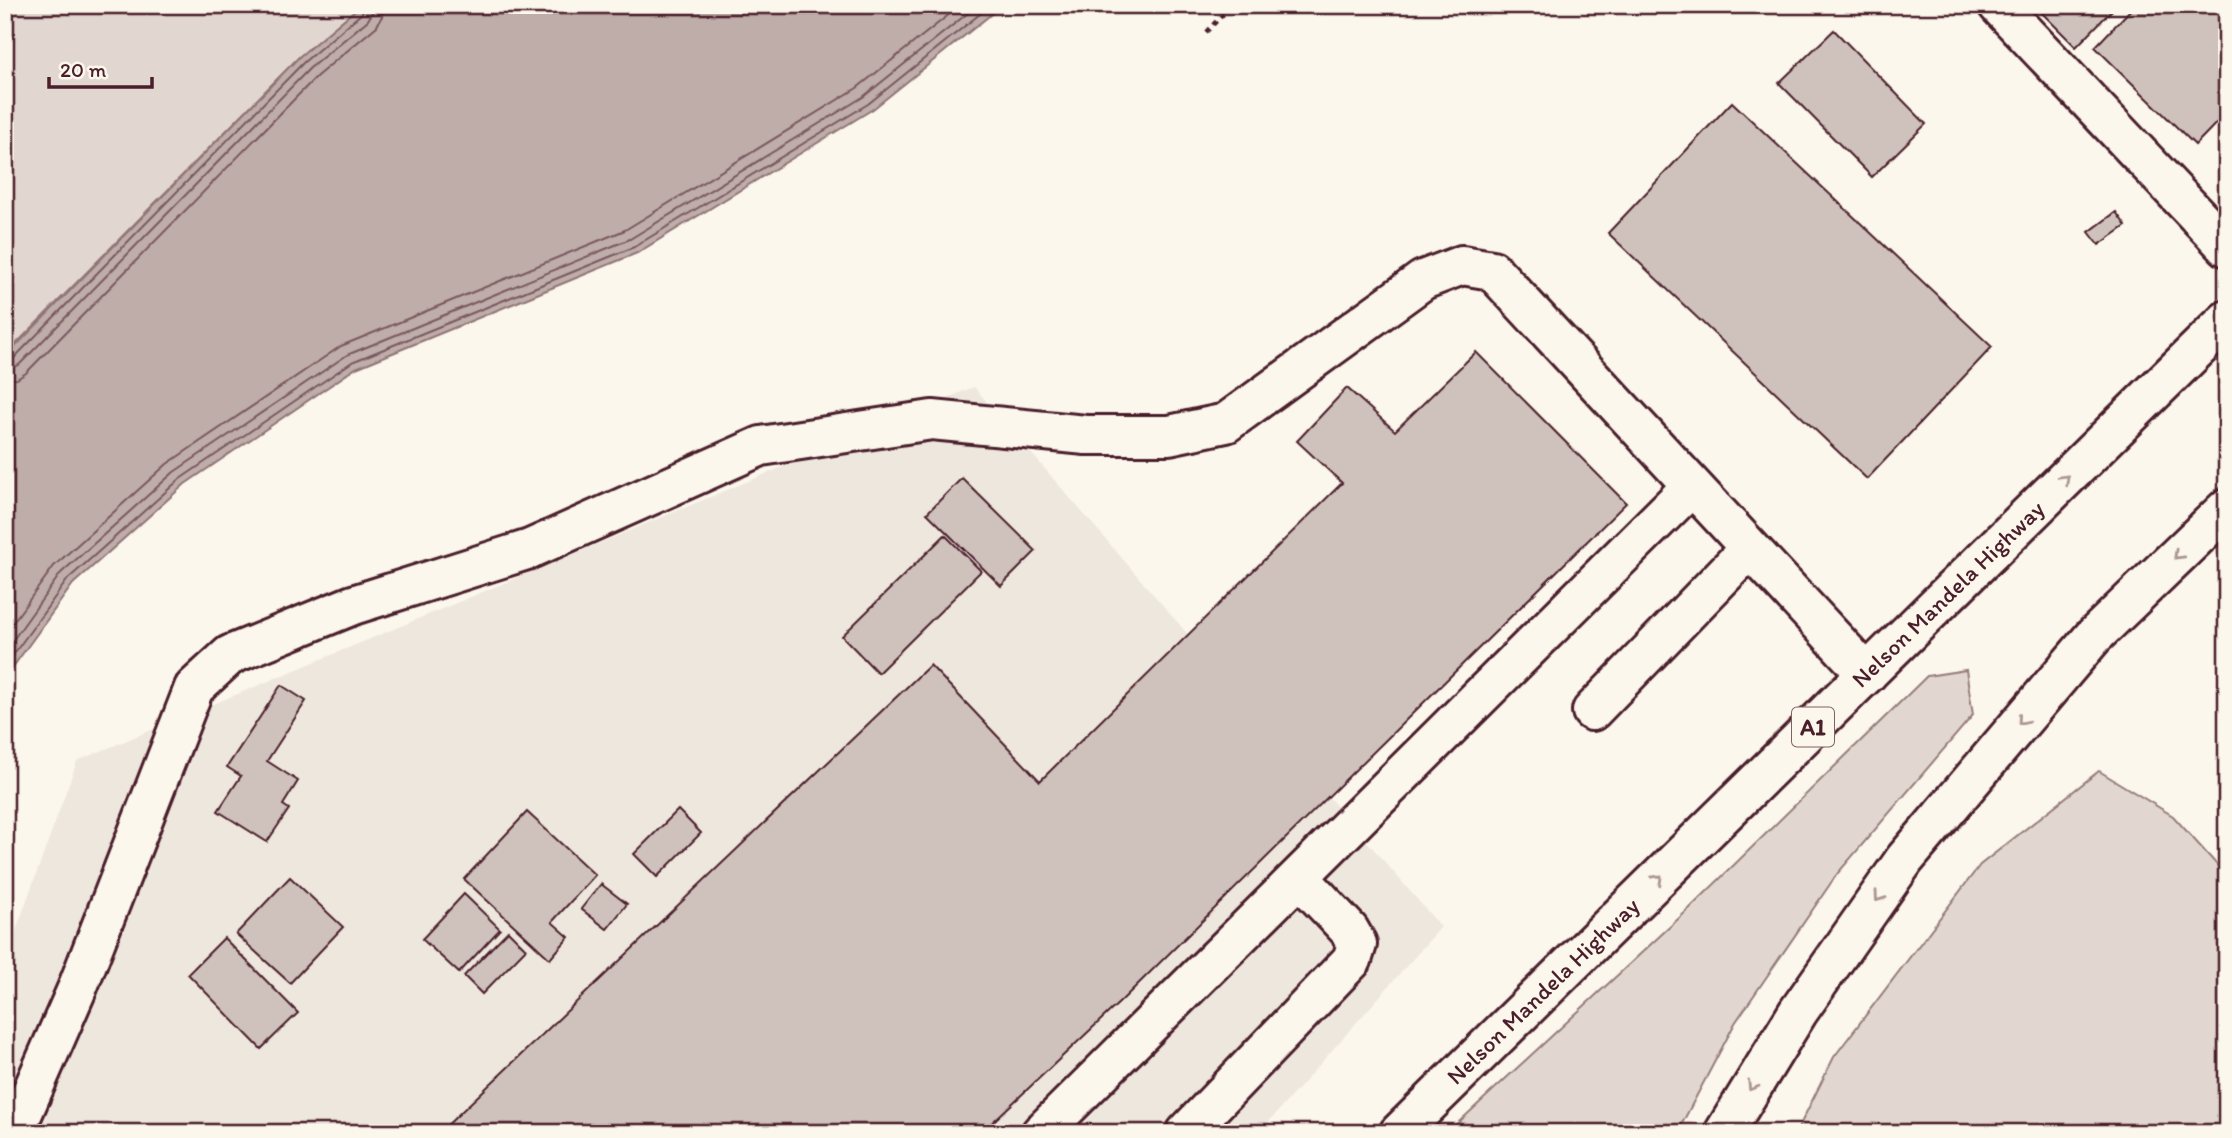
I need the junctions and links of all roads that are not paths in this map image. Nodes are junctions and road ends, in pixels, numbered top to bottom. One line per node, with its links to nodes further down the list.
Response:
1 (1998, 5): 2 (main road)
2 (2227, 247)
3 (2227, 320): 7 (main road, Nelson Mandela Highway / A1, one-way to 3)
4 (1692, 486): 6 (main road); 9 (main road); 10 (main road)
5 (2227, 508): 14 (main road, one-way to 14)
6 (1750, 548): 7 (main road); 8 (main road)
7 (1867, 674): 13 (main road, Nelson Mandela Highway / A1, one-way to 7)
8 (1592, 711)
9 (1299, 877): 11 (main road); 12 (main road)
10 (13, 1133)
11 (1041, 1133)
12 (1186, 1133)
13 (1399, 1133)
14 (1724, 1133)

